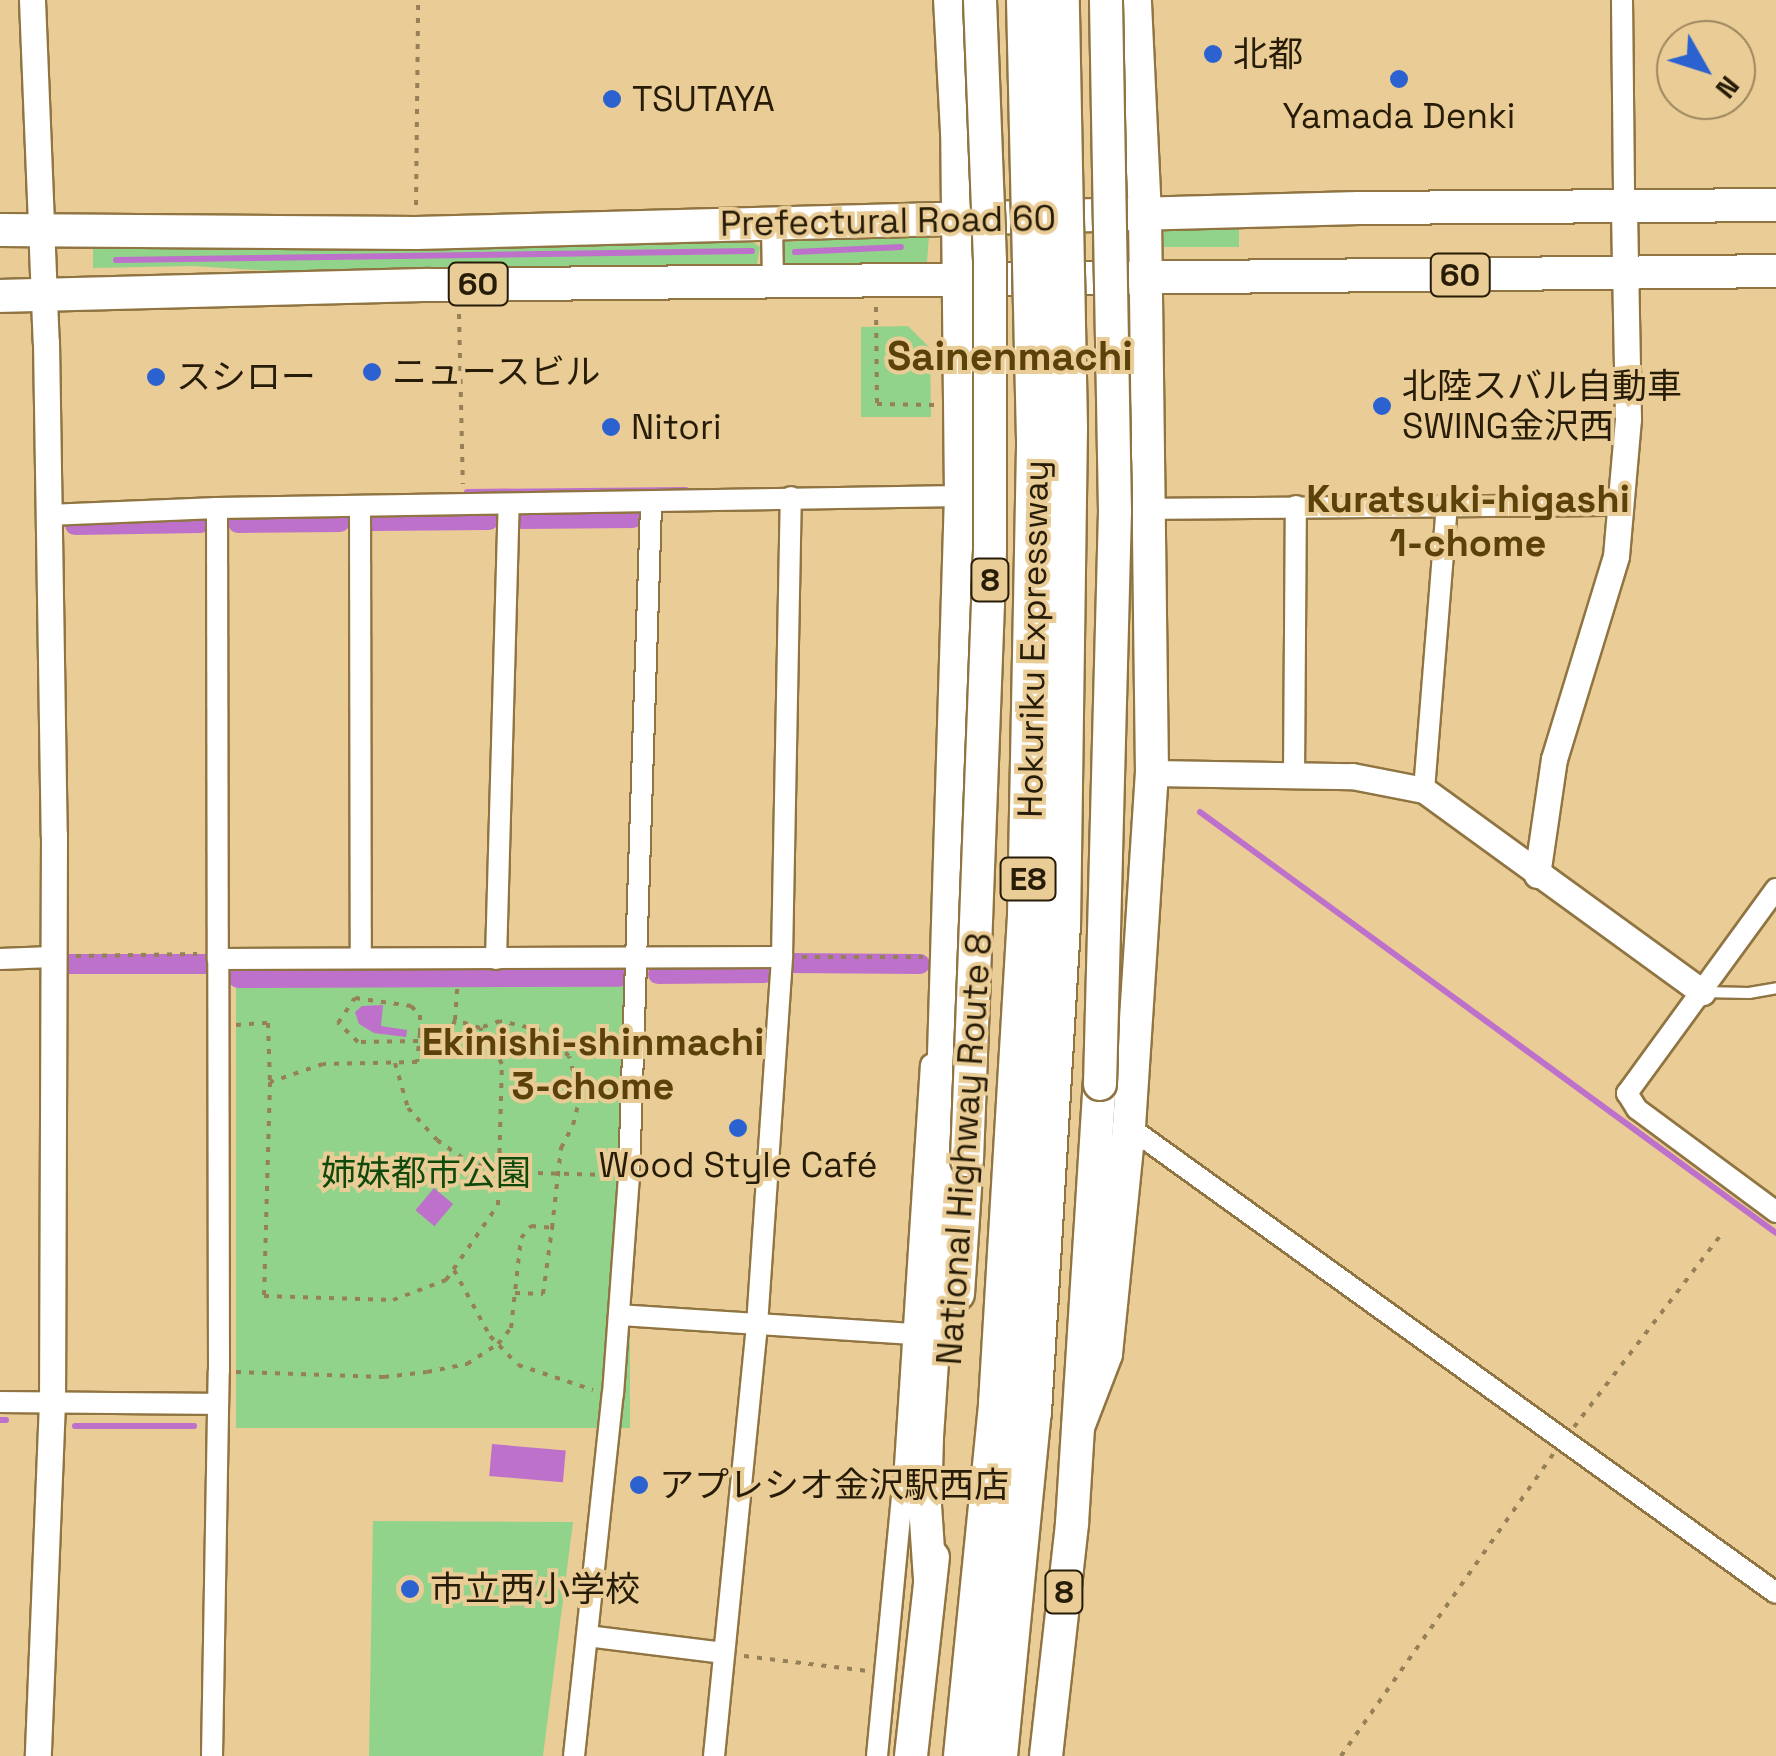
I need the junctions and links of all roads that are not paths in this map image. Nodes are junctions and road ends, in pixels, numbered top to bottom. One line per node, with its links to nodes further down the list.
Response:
1 (32, 0): 15 (street)
2 (950, 0): 12 (main road)
3 (980, 0): 60 (main road, National Highway Route 8 / 8, bridge)
4 (1026, 0): 72 (highway, Hokuriku Expressway / E8, bridge)
5 (1060, 0): 73 (highway, Hokuriku Expressway / E8, bridge)
6 (1106, 0): 57 (main road, 8, bridge)
7 (1135, 0): 11 (main road, 8)
8 (1622, 0): 9 (street)
9 (1624, 203): 10 (main road, Prefectural Road 60 / 60); 11 (main road, Prefectural Road 60 / 60); 17 (street)
10 (1776, 205)
11 (1145, 216): 12 (main road, Prefectural Road 60 / 60); 18 (main road, 8)
12 (956, 221): 13 (main road, Prefectural Road 60 / 60); 19 (main road)
13 (772, 225): 15 (main road, Prefectural Road 60 / 60); 20 (street)
14 (0, 230): 15 (main road, Prefectural Road 60 / 60)
15 (41, 230): 21 (street)
16 (1776, 271): 17 (main road, Prefectural Road 60 / 60)
17 (1626, 274): 18 (main road, Prefectural Road 60 / 60); 28 (street)
18 (1144, 276): 19 (main road, Prefectural Road 60 / 60); 32 (main road, 8)
19 (956, 280): 20 (main road, Prefectural Road 60 / 60); 23 (main road, 8)
20 (774, 282): 21 (main road, Prefectural Road 60 / 60)
21 (44, 295): 22 (main road, Prefectural Road 60 / 60); 33 (street)
22 (0, 296)
23 (962, 496): 24 (street); 46 (main road, 8)
24 (791, 497): 25 (street); 40 (street)
25 (652, 502): 26 (street); 45 (street)
26 (509, 504): 29 (street); 44 (street)
27 (1447, 504): 28 (street); 30 (street); 36 (street)
28 (1623, 505): 37 (street)
29 (360, 506): 31 (street); 41 (street)
30 (1296, 506): 32 (street); 35 (street)
31 (217, 508): 33 (street); 43 (street)
32 (1146, 509): 34 (main road, 8)
33 (48, 515): 39 (street)
34 (1152, 773): 35 (street); 49 (main road, 8)
35 (1294, 775): 36 (street)
36 (1424, 790): 37 (street)
37 (1537, 875): 48 (street)
38 (1776, 889): 48 (street)
39 (52, 957): 42 (street); 55 (street)
40 (782, 957): 45 (street); 52 (street)
41 (361, 958): 43 (street); 44 (street)
42 (0, 959)
43 (218, 959): 56 (street)
44 (496, 959): 45 (street)
45 (639, 960): 51 (street)
46 (936, 963): 53 (street); 59 (main road, 8)
47 (1776, 988): 48 (lane)
48 (1702, 992): 50 (street)
49 (1129, 1128): 57 (main road, 8); 61 (street)
50 (1776, 1212)
51 (619, 1315): 52 (street); 62 (street)
52 (758, 1325): 53 (street); 63 (street)
53 (914, 1334): 58 (street)
54 (0, 1402): 55 (street)
55 (52, 1402): 56 (street); 65 (street)
56 (218, 1404): 66 (street)
57 (1078, 1426): 74 (main road, 8)
58 (905, 1466): 59 (street); 64 (street)
59 (925, 1505): 60 (main road, 8)
60 (930, 1578): 71 (main road, National Highway Route 8 / 8)
61 (1776, 1592)
62 (587, 1636): 63 (street); 67 (street)
63 (724, 1654): 68 (street)
64 (879, 1734): 69 (street); 70 (street)
65 (38, 1756)
66 (212, 1756)
67 (574, 1756)
68 (714, 1756)
69 (877, 1756)
70 (892, 1756)
71 (911, 1756)
72 (963, 1756)
73 (998, 1756)
74 (1046, 1756)

